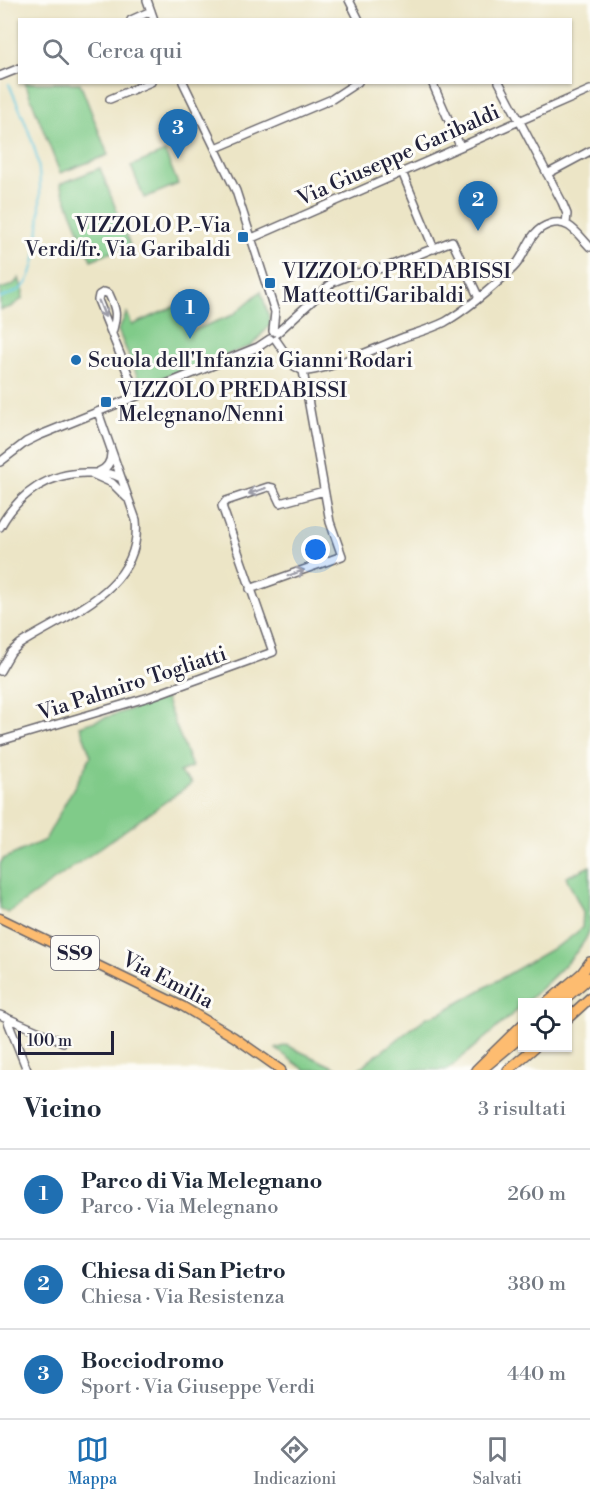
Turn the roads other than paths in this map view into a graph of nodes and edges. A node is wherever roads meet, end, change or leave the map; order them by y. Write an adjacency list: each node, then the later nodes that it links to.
1 (147, 0): 3 (street)
2 (350, 0): 6 (street)
3 (151, 11): 4 (street); 5 (street)
4 (135, 18)
5 (153, 18)
6 (358, 18)
7 (18, 69): 8 (street)
8 (0, 76)
9 (146, 84): 15 (street)
10 (184, 84): 18 (street)
11 (355, 84): 18 (street)
12 (433, 84): 17 (street)
13 (500, 84): 16 (street)
14 (590, 90): 16 (street, Via Giuseppe Garibaldi)
15 (110, 99)
16 (519, 120): 17 (street, Via Giuseppe Garibaldi); 21 (street)
17 (459, 146): 20 (street, Via Giuseppe Garibaldi)
18 (216, 148): 23 (street)
19 (590, 151): 21 (street)
20 (402, 172): 23 (street, Via Giuseppe Garibaldi); 25 (street)
21 (548, 174): 22 (street)
22 (566, 224): 24 (street); 26 (street)
23 (252, 238): 28 (street)
24 (590, 247)
25 (434, 249): 26 (street); 28 (street)
26 (478, 297): 29 (street)
27 (112, 333): 27 (street, one-way to 27); 30 (street)
28 (274, 336): 29 (street); 30 (street)
29 (303, 371): 38 (street)
30 (137, 396): 31 (street)
31 (98, 412): 32 (street); 33 (street)
32 (111, 451): 34 (street); 36 (street)
33 (0, 462)
34 (97, 472): 35 (street); 36 (street)
35 (87, 473): 37 (street); 40 (street)
36 (121, 478): 37 (street); 39 (street)
37 (106, 480): 39 (street)
38 (324, 491): 41 (street, one-way to 38); 41 (street, one-way to 41)
39 (129, 501): 42 (street)
40 (0, 527)
41 (250, 589): 43 (street, Via Palmiro Togliatti)
42 (0, 671)
43 (0, 741)
44 (0, 918): 57 (main road, Via Emilia / SS9)
45 (590, 962): 47 (highway)
46 (590, 977): 48 (highway)
47 (553, 998)
48 (566, 998)
49 (590, 999): 50 (highway)
50 (572, 1015)
51 (3, 1016): 54 (street); 56 (street)
52 (518, 1029): 58 (highway)
53 (518, 1039): 58 (highway)
54 (63, 1042)
55 (528, 1052): 59 (highway)
56 (27, 1070)
57 (281, 1070)
58 (478, 1070)
59 (508, 1070)

